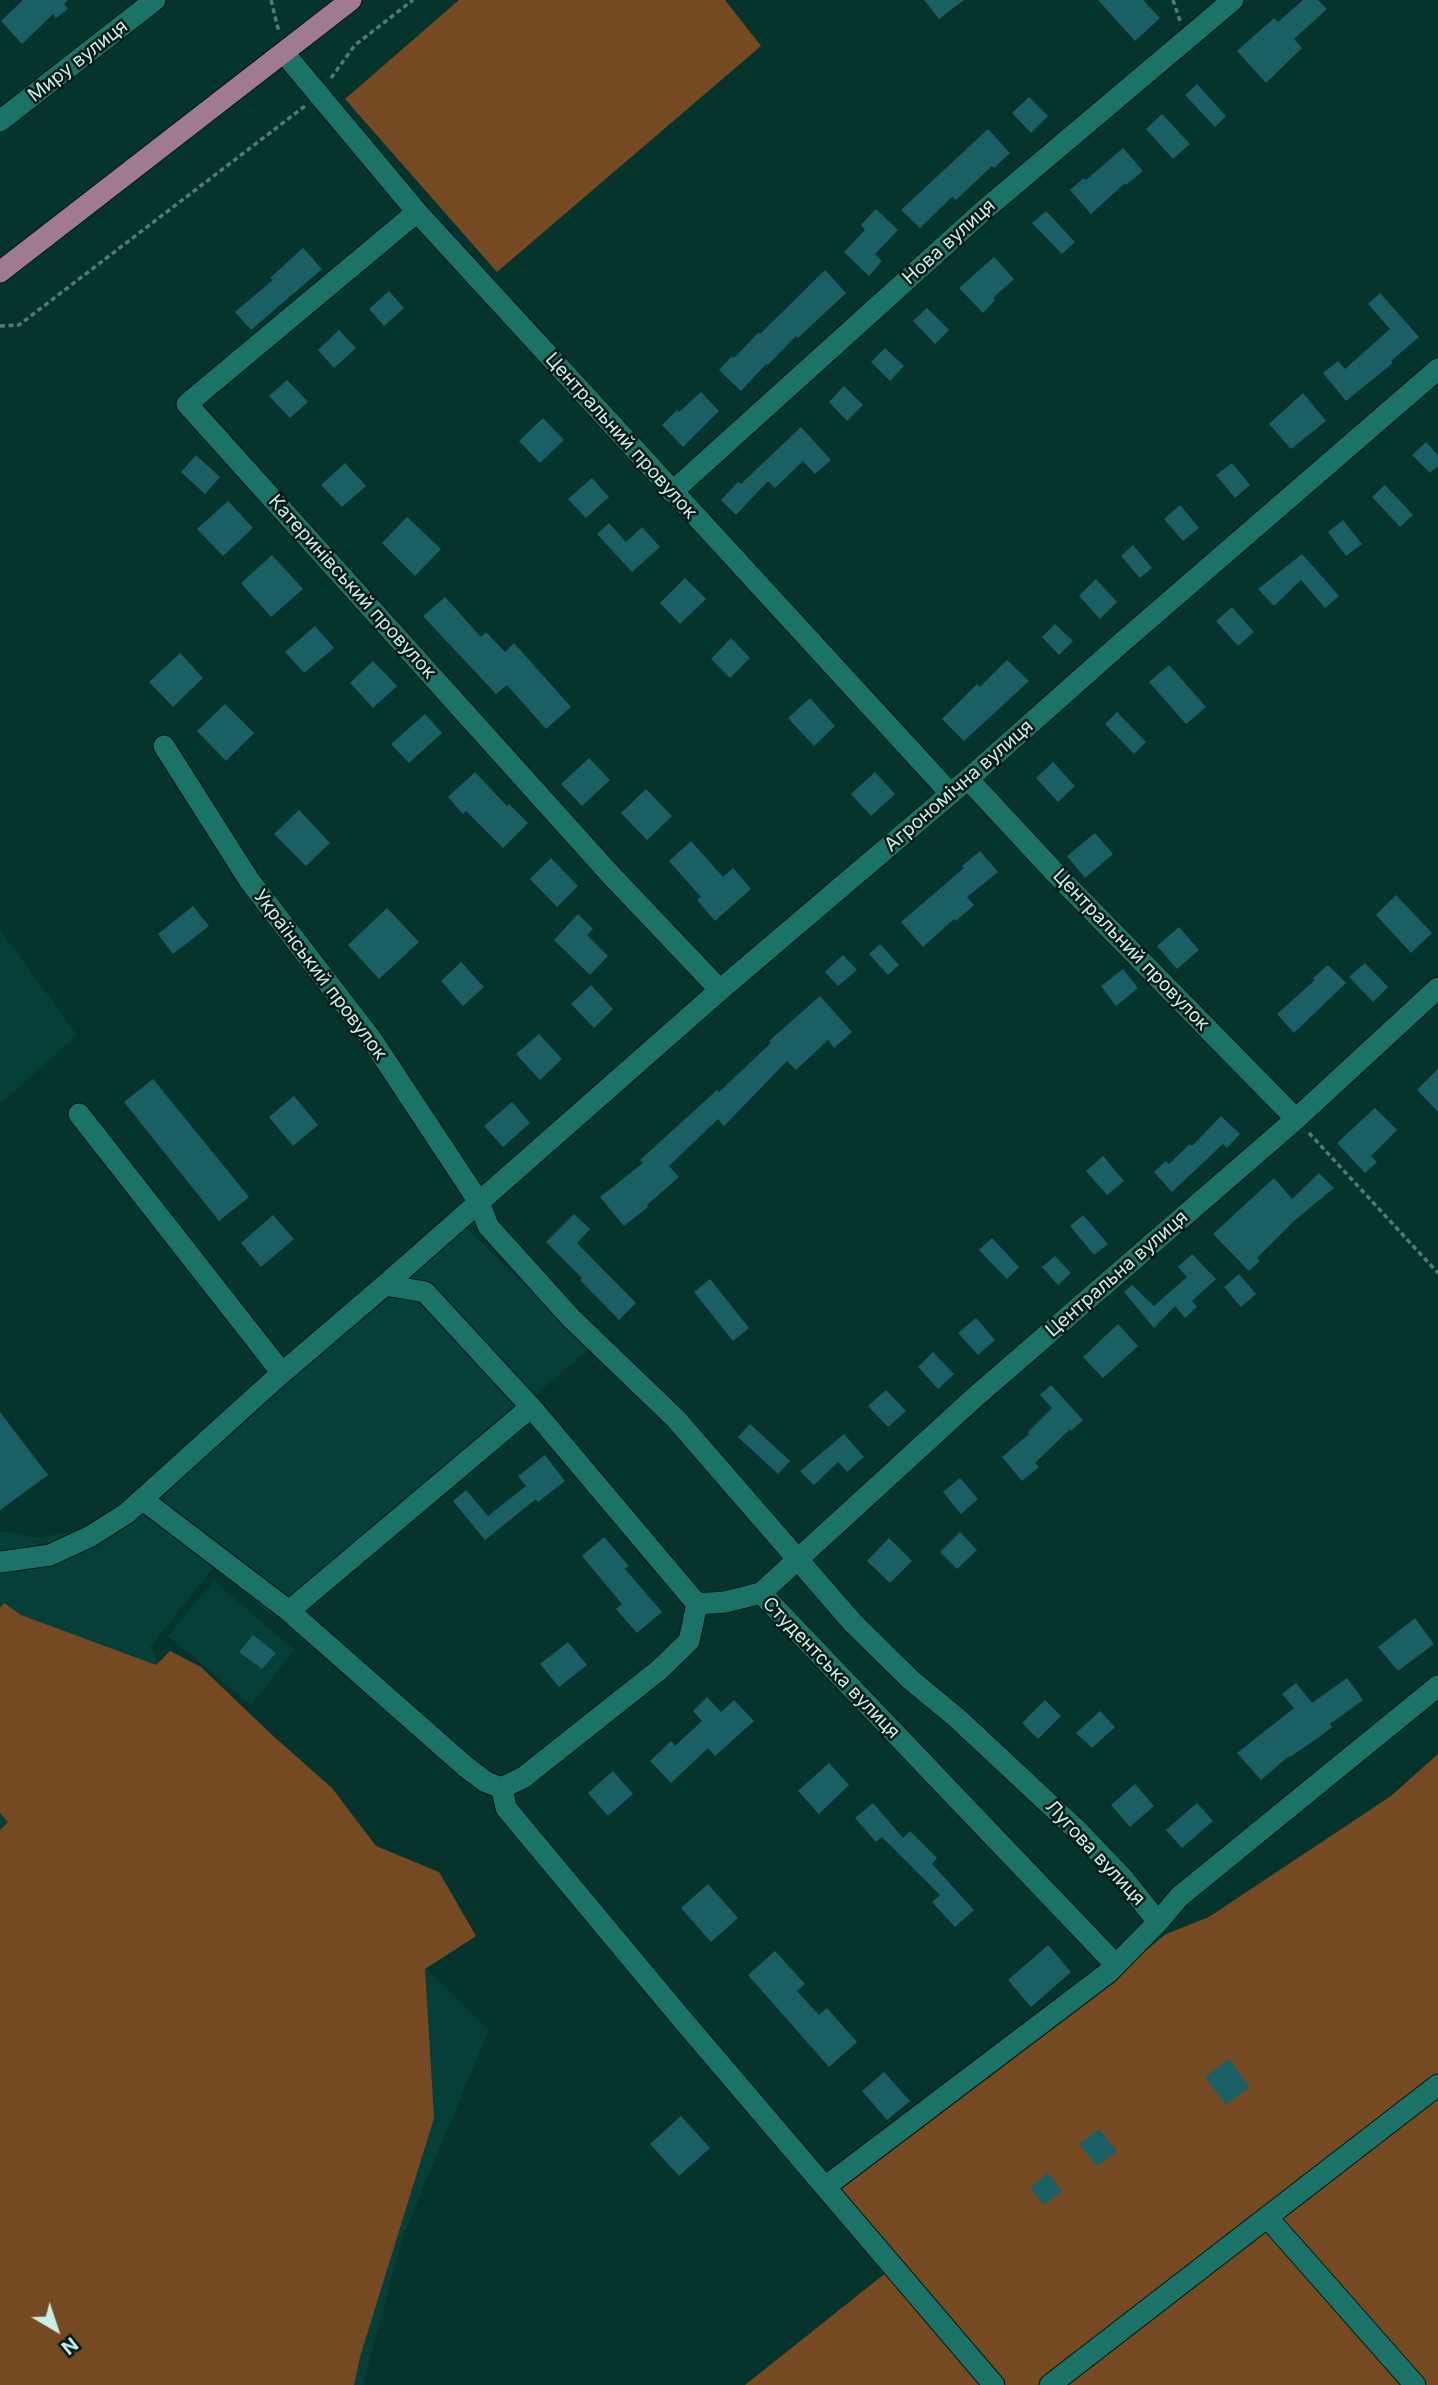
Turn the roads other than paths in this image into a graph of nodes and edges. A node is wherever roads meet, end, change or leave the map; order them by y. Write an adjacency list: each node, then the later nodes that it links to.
1 (155, 0): 5 (street, Миру вулиця)
2 (351, 0): 4 (main road)
3 (1233, 0): 9 (street, Нова вулиця)
4 (284, 53): 6 (street, Центральний провулок); 7 (main road)
5 (0, 121)
6 (417, 212): 9 (street, Центральний провулок); 14 (street, Катеринівський провулок)
7 (0, 272)
8 (1438, 369): 11 (street, Агрономічна вулиця)
9 (672, 492): 12 (street, Центральний провулок)
10 (164, 746): 17 (street, Український провулок)
11 (968, 779): 12 (street, Агрономічна вулиця); 16 (street, Центральний провулок)
12 (951, 794): 14 (street, Агрономічна вулиця)
13 (1438, 988): 16 (street, Центральна вулиця)
14 (720, 990): 17 (street, Агрономічна вулиця)
15 (79, 1114): 19 (street)
16 (1296, 1119): 22 (street, Центральна вулиця)
17 (479, 1202): 18 (street, Агрономічна вулиця); 22 (street, Український провулок)
18 (385, 1285): 19 (street, Агрономічна вулиця); 20 (street)
19 (282, 1373): 21 (street, Агрономічна вулиця)
20 (530, 1407): 25 (street); 26 (street)
21 (142, 1499): 23 (street, Агрономічна вулиця); 26 (street)
22 (797, 1560): 24 (street, Центральна вулиця); 29 (street, Лугова вулиця)
23 (0, 1562)
24 (761, 1594): 25 (street, Студентська вулиця); 30 (street, Студентська вулиця)
25 (697, 1604): 28 (street)
26 (289, 1611): 28 (street)
27 (1438, 1686): 29 (street, Лугова вулиця)
28 (502, 1788): 32 (street)
29 (1158, 1922): 30 (street)
30 (1116, 1965): 32 (street)
31 (1438, 2085): 33 (street)
32 (825, 2187): 34 (street)
33 (1267, 2217): 35 (street); 36 (street)
34 (994, 2385)
35 (1051, 2385)
36 (1415, 2385)

